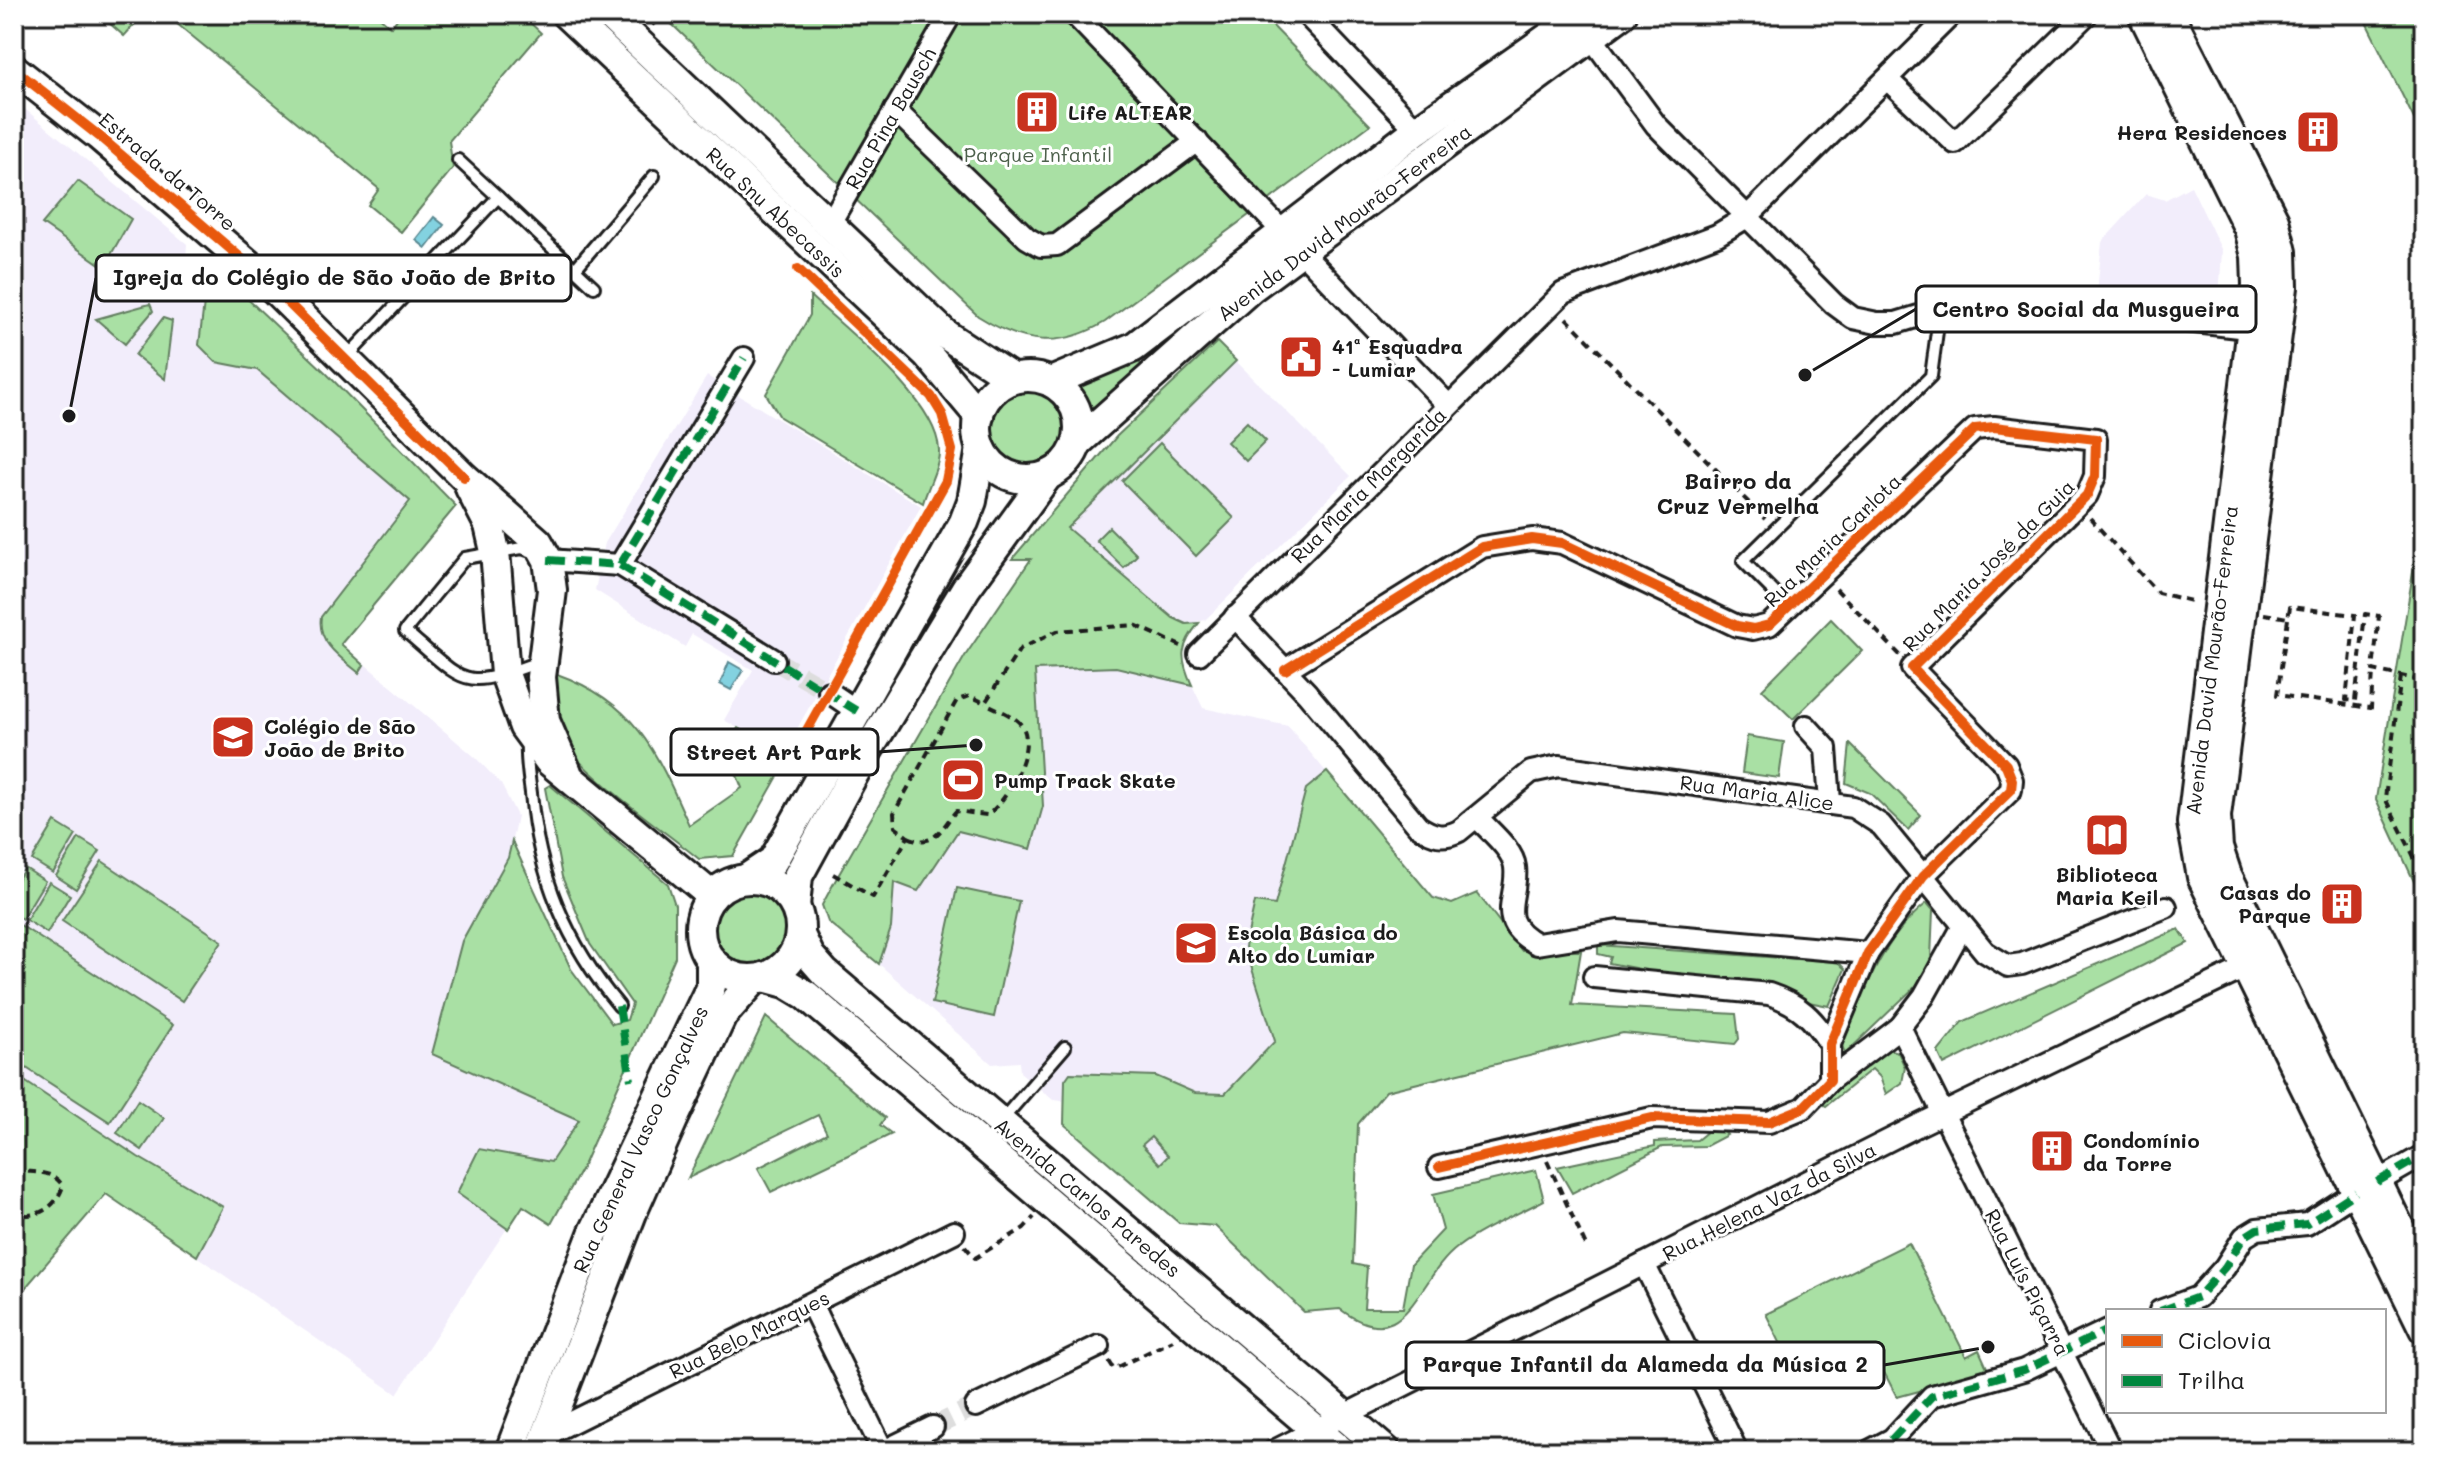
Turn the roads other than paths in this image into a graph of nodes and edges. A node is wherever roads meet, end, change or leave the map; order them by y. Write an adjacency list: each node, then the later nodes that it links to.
1 (566, 14): 32 (street, Rua Snu Abecassis)
2 (608, 14): 21 (street, Rua Snu Abecassis)
3 (951, 14): 14 (street, Rua Pina Bausch)
4 (1074, 14): 16 (street)
5 (1306, 14): 15 (street)
6 (1622, 14): 11 (street, Avenida David Mourão-Ferreira)
7 (1952, 14): 13 (street, Rua Maria Margarida)
8 (2087, 14): 13 (street)
9 (2143, 14): 26 (street, Avenida David Mourão-Ferreira)
10 (2169, 14): 26 (street, Avenida David Mourão-Ferreira)
11 (1583, 23): 15 (street, Avenida David Mourão-Ferreira); 20 (street); 22 (street, Avenida David Mourão-Ferreira)
12 (14, 69): 27 (street, Estrada da Torre)
13 (1887, 79): 20 (street, Rua Maria Margarida)
14 (895, 110): 16 (street); 21 (street, Rua Pina Bausch)
15 (1417, 130): 22 (street, Avenida David Mourão-Ferreira)
16 (1197, 141): 22 (street)
17 (458, 160): 19 (lane)
18 (654, 176): 23 (lane)
19 (498, 197): 23 (lane); 27 (lane)
20 (1747, 217): 25 (street); 31 (street, Rua Maria Margarida)
21 (830, 223): 29 (street, Rua Snu Abecassis)
22 (1292, 242): 30 (street, Avenida David Mourão-Ferreira); 31 (street); 34 (street, Avenida David Mourão-Ferreira)
23 (575, 269): 24 (lane)
24 (594, 287)
25 (1940, 309): 26 (street); 41 (lane)
26 (2264, 329): 64 (street, Avenida David Mourão-Ferreira)
27 (346, 358): 37 (street, Estrada da Torre)
28 (744, 358): 40 (street)
29 (1013, 379): 30 (street); 32 (street)
30 (1051, 382): 34 (street)
31 (1448, 405): 42 (street, Rua Maria Margarida)
32 (979, 416): 35 (street)
33 (1961, 439): 41 (street, Rua Maria Carlota); 55 (street, Rua Maria José da Guia)
34 (1077, 443): 36 (street)
35 (981, 448): 36 (street); 49 (street)
36 (1048, 475): 58 (street)
37 (464, 477): 38 (street, Estrada da Torre); 39 (street, Estrada da Torre)
38 (495, 551): 39 (lane); 47 (street, Estrada da Torre); 47 (lane)
39 (548, 560): 40 (street); 44 (street, Estrada da Torre)
40 (620, 565): 45 (street)
41 (1790, 608): 46 (street, Rua Maria Carlota)
42 (1235, 617): 43 (street, Rua Maria Margarida); 46 (street)
43 (1199, 654)
44 (542, 660): 47 (lane); 52 (street, Estrada da Torre)
45 (774, 660)
46 (1285, 670): 54 (street, Rua Maria Alice)
47 (505, 674): 51 (street, Estrada da Torre)
48 (829, 692): 49 (street)
49 (857, 711): 56 (street)
50 (1806, 726): 53 (street)
51 (528, 734): 52 (street, Estrada da Torre); 67 (lane)
52 (567, 772): 57 (street, Estrada da Torre)
53 (1830, 802): 54 (street, Rua Maria Alice); 55 (street, Rua Maria Alice)
54 (1477, 817): 62 (street)
55 (1923, 876): 60 (street, Rua Maria Alice); 62 (street, Rua Maria José da Guia)
56 (746, 879): 57 (street); 58 (street)
57 (712, 896): 63 (street)
58 (795, 906): 61 (street)
59 (2166, 907): 60 (street, Rua Maria Alice)
60 (1963, 926): 68 (street)
61 (800, 935): 66 (street); 73 (street, Avenida Carlos Paredes)
62 (1868, 953): 69 (street, Rua Maria José da Guia)
63 (711, 960): 66 (street); 91 (street, Rua General Vasco Gonçalves)
64 (2257, 962): 72 (street, Rua Helena Vaz da Silva); 76 (street, Avenida David Mourão-Ferreira)
65 (1594, 977): 69 (street)
66 (759, 978): 89 (street, Avenida Carlos Paredes); 90 (street, Rua General Vasco Gonçalves)
67 (619, 1006)
68 (1900, 1027): 71 (street); 72 (street, Rua Luís Piçarra)
69 (1830, 1044): 71 (street)
70 (1065, 1047): 73 (lane)
71 (1830, 1080): 75 (street)
72 (1943, 1114): 78 (street, Rua Helena Vaz da Silva); 85 (street, Rua Luís Piçarra)
73 (1000, 1122): 87 (street, Avenida Carlos Paredes)
74 (2424, 1155): 76 (street)
75 (1439, 1167)
76 (2367, 1187): 79 (street, Avenida David Mourão-Ferreira); 81 (street); 82 (street, Avenida David Mourão-Ferreira)
77 (954, 1232): 80 (street, Rua Belo Marques)
78 (1644, 1264): 87 (street, Rua Helena Vaz da Silva); 96 (street)
79 (2424, 1278)
80 (811, 1304): 90 (street, Rua Belo Marques); 92 (street)
81 (2165, 1309)
82 (2424, 1329)
83 (2106, 1331): 85 (street)
84 (1099, 1346): 86 (street)
85 (2063, 1352): 97 (street); 98 (street, Rua Luís Piçarra)
86 (976, 1406)
87 (1344, 1415): 89 (street, Rua Helena Vaz da Silva); 95 (street, Avenida Carlos Paredes)
88 (933, 1427): 92 (street)
89 (1316, 1430): 93 (street, Rua Helena Vaz da Silva); 94 (street, Avenida Carlos Paredes)
90 (542, 1443)
91 (510, 1451)
92 (883, 1451)
93 (1274, 1451)
94 (1341, 1451)
95 (1386, 1451)
96 (1737, 1451)
97 (1869, 1451)
98 (2111, 1451)

